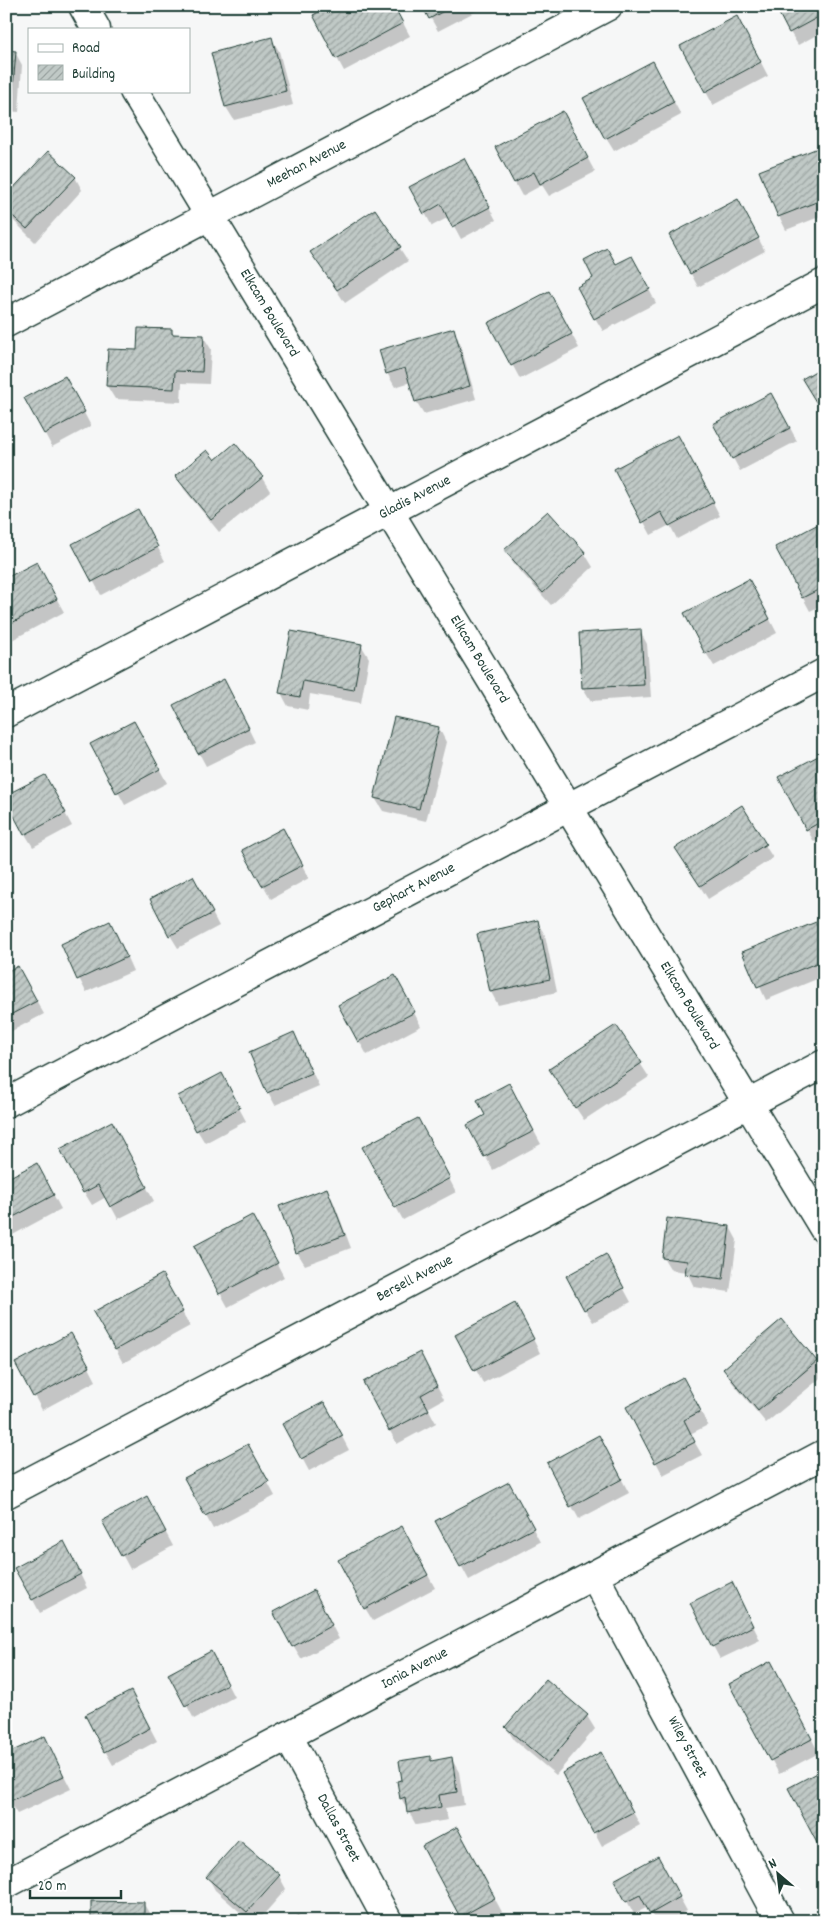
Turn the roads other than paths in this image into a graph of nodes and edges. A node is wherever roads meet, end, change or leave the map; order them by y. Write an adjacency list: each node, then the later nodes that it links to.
1 (83, 6): 3 (street)
2 (608, 6): 5 (street, Meehan Avenue)
3 (95, 28)
4 (135, 92): 5 (street, Elkcam Boulevard)
5 (210, 216): 7 (street, Meehan Avenue); 8 (street, Elkcam Boulevard)
6 (824, 283): 8 (street, Gladis Avenue)
7 (6, 323)
8 (389, 512): 10 (street, Gladis Avenue); 11 (street, Elkcam Boulevard)
9 (824, 674): 11 (street, Gephart Avenue)
10 (6, 713)
11 (568, 808): 13 (street, Gephart Avenue); 14 (street, Elkcam Boulevard)
12 (824, 1064): 14 (street, Bersell Avenue)
13 (6, 1104)
14 (748, 1104): 15 (street, Elkcam Boulevard); 17 (street, Bersell Avenue)
15 (824, 1229)
16 (824, 1454): 18 (street, Ionia Avenue)
17 (6, 1494)
18 (594, 1575): 19 (street, Ionia Avenue); 22 (street, Wiley Street)
19 (288, 1736): 20 (street, Ionia Avenue); 21 (street, Dallas Street)
20 (6, 1884)
21 (388, 1921)
22 (780, 1921)

